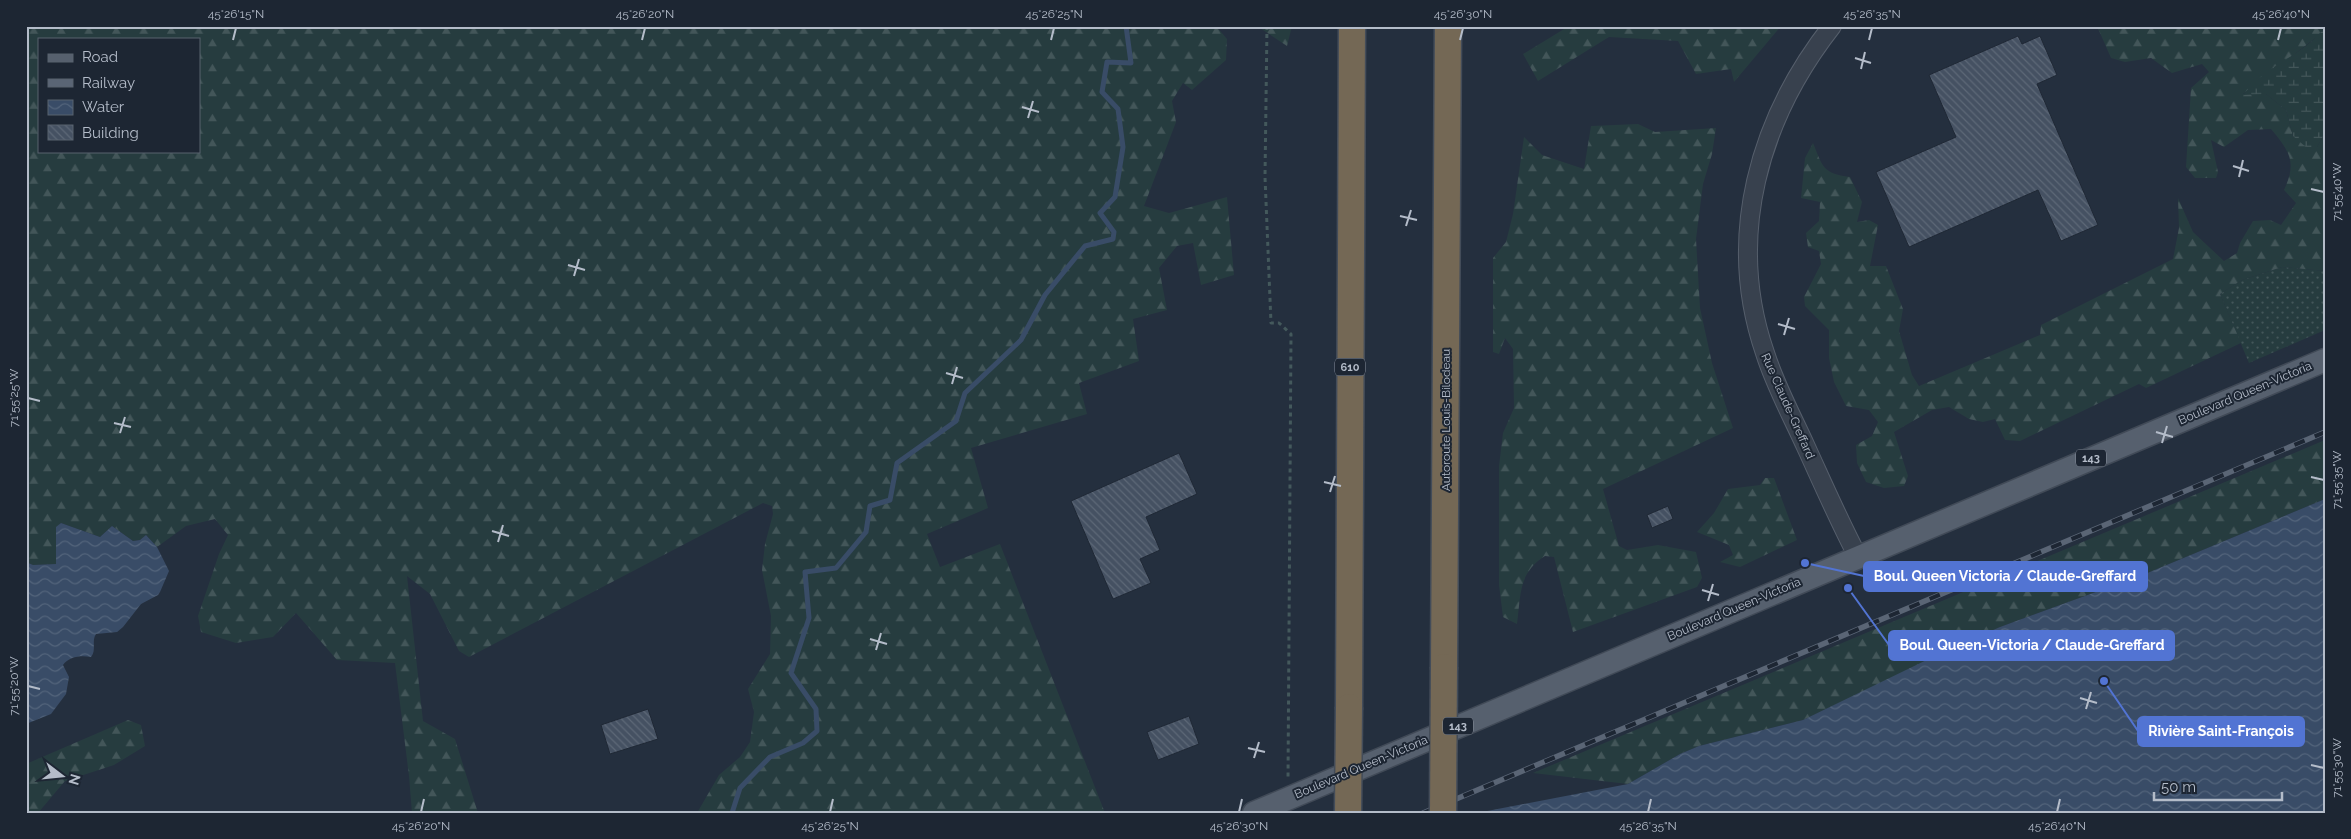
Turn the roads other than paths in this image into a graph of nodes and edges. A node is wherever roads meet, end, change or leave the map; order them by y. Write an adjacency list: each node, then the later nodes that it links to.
1 (1352, 26): 7 (highway, 610, bridge)
2 (1448, 26): 8 (highway, Autoroute Louis-Bilodeau, bridge)
3 (1832, 26): 5 (street, Rue Claude-Greffard)
4 (2325, 360): 5 (main road, Boulevard Queen-Victoria / 143)
5 (1858, 556): 6 (main road, Boulevard Queen-Victoria / 143)
6 (1254, 813)
7 (1348, 813)
8 (1443, 813)

